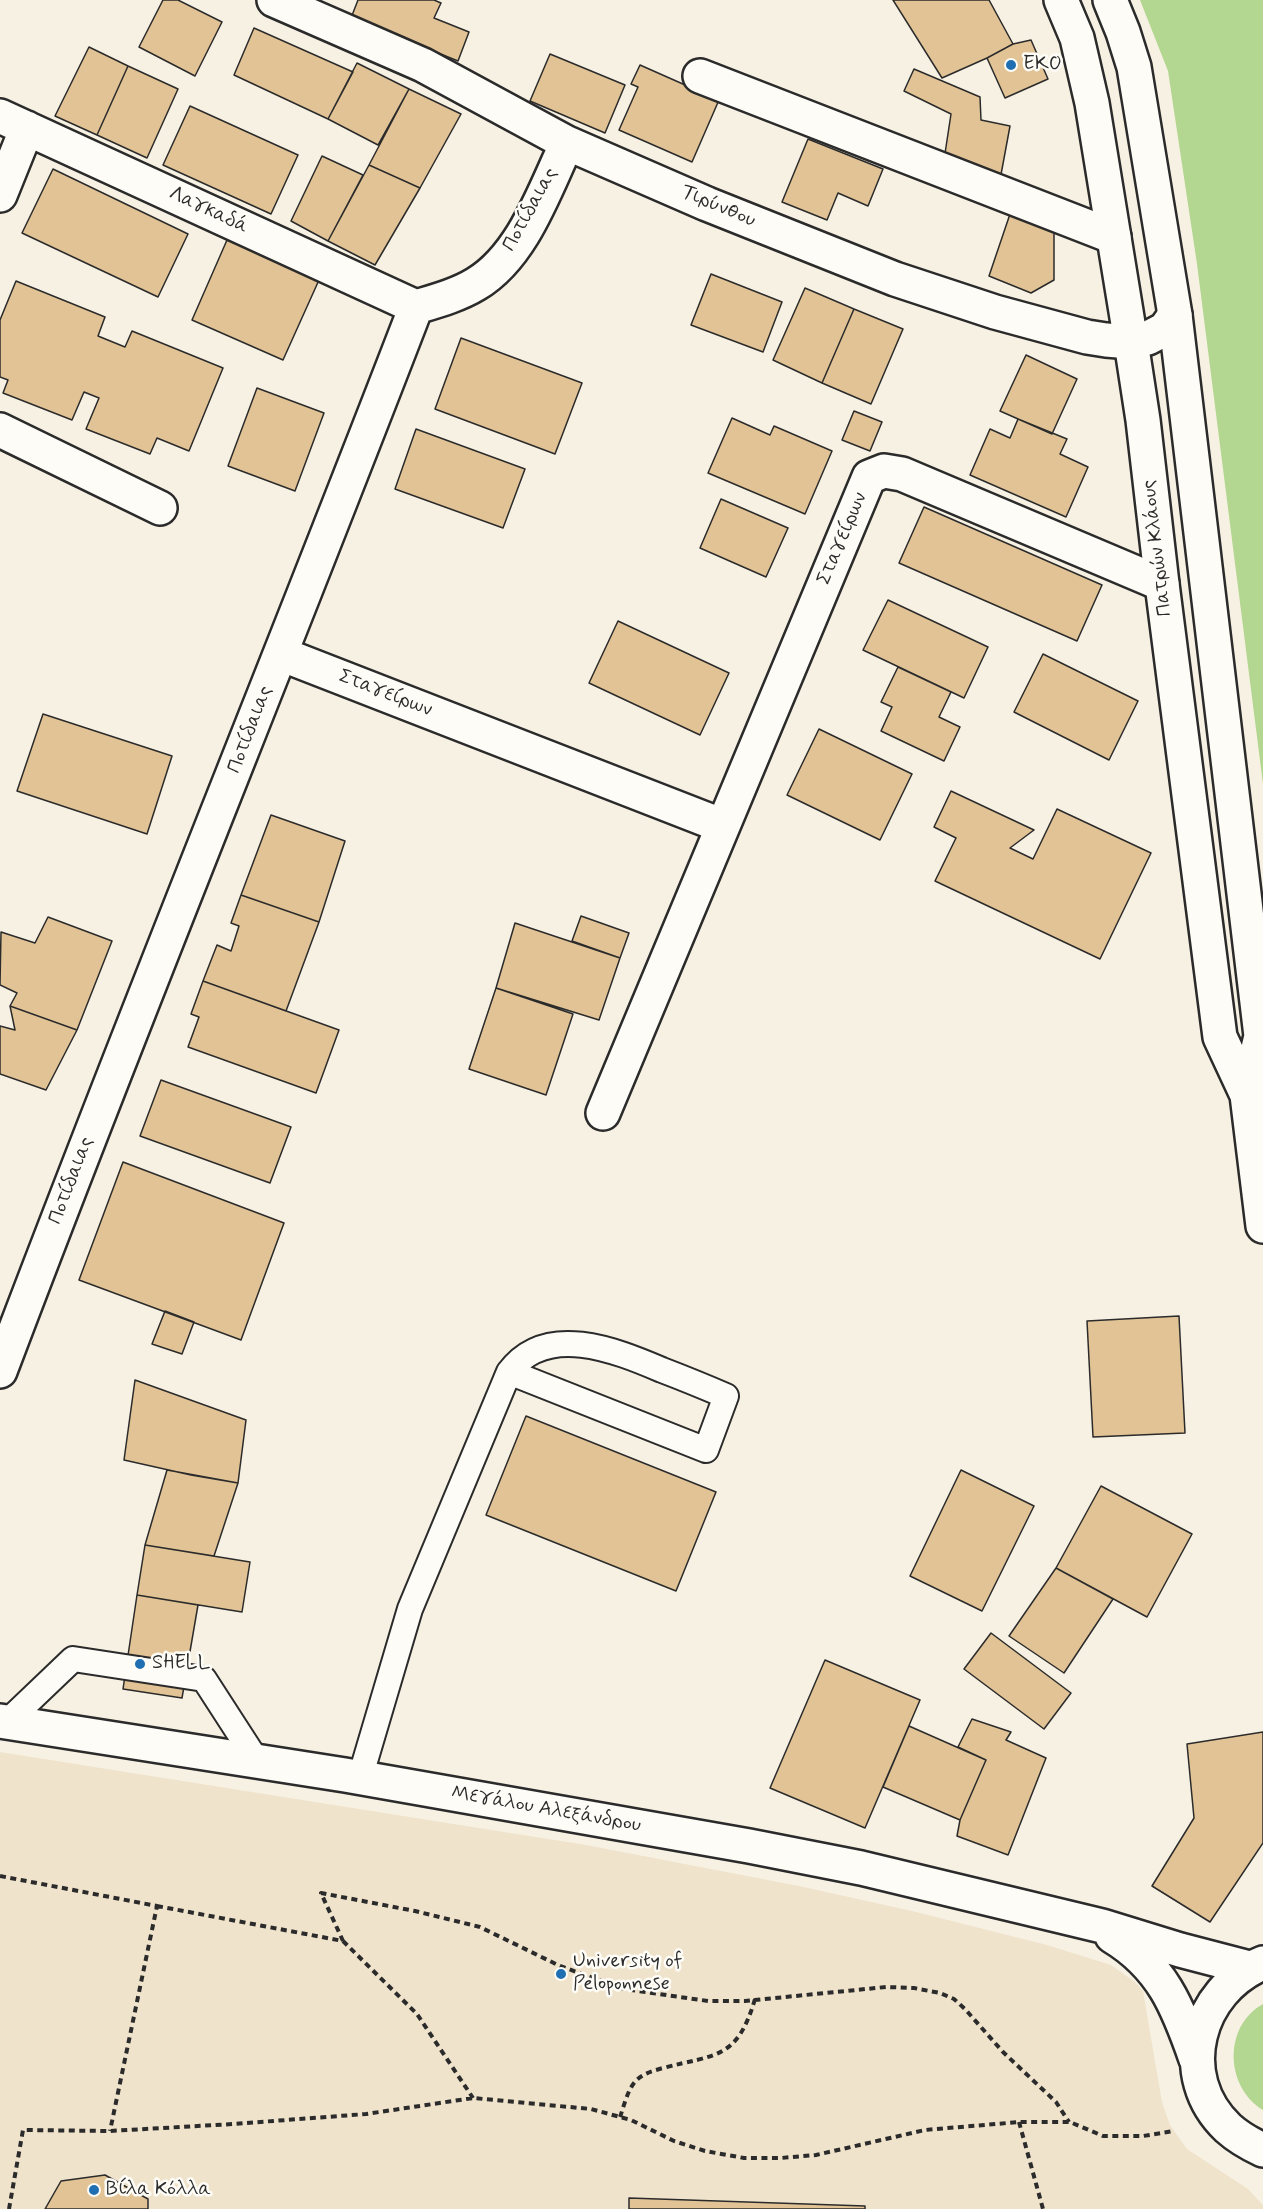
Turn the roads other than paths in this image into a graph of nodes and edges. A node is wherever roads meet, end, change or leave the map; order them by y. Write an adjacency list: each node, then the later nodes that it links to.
1 (274, 0): 4 (street, Τιρύνθου)
2 (1061, 0): 9 (street, Πατρών Κλάους)
3 (1110, 0): 11 (street, Πατρών Κλάους)
4 (333, 13): 7 (street, Τιρύνθου)
5 (700, 76): 9 (street)
6 (14, 122): 8 (street); 10 (street, Λαγκαδά)
7 (567, 143): 10 (street, Ποτίδαιας); 12 (street, Τιρύνθου)
8 (0, 195)
9 (1114, 237): 12 (street, Πατρών Κλάους)
10 (416, 307): 16 (street, Ποτίδαιας)
11 (1175, 315): 12 (street, Τιρύνθου); 18 (street, Πατρών Κλάους)
12 (1131, 342): 15 (street, Πατρών Κλάους)
13 (0, 430): 14 (street)
14 (160, 508)
15 (1162, 584): 17 (street, Σταγείρων); 18 (street, Πατρών Κλάους)
16 (281, 654): 17 (street, Σταγείρων); 22 (street, Ποτίδαιας)
17 (723, 826): 19 (street, Σταγείρων)
18 (1247, 1095): 20 (street, Πατρών Κλάους)
19 (603, 1113)
20 (1259, 1154): 21 (street, Πατρών Κλάους)
21 (1263, 1226)
22 (0, 1371)
23 (509, 1372): 23 (lane); 26 (lane)
24 (3, 1721): 25 (street, Μεγάλου Αλεξάνδρου); 25 (lane)
25 (257, 1761): 26 (street, Μεγάλου Αλεξάνδρου)
26 (360, 1778): 27 (street, Μεγάλου Αλεξάνδρου)
27 (1087, 1923): 28 (street); 29 (street)
28 (1256, 1966): 29 (street)
29 (1198, 2066): 30 (street)
30 (1263, 2150)

